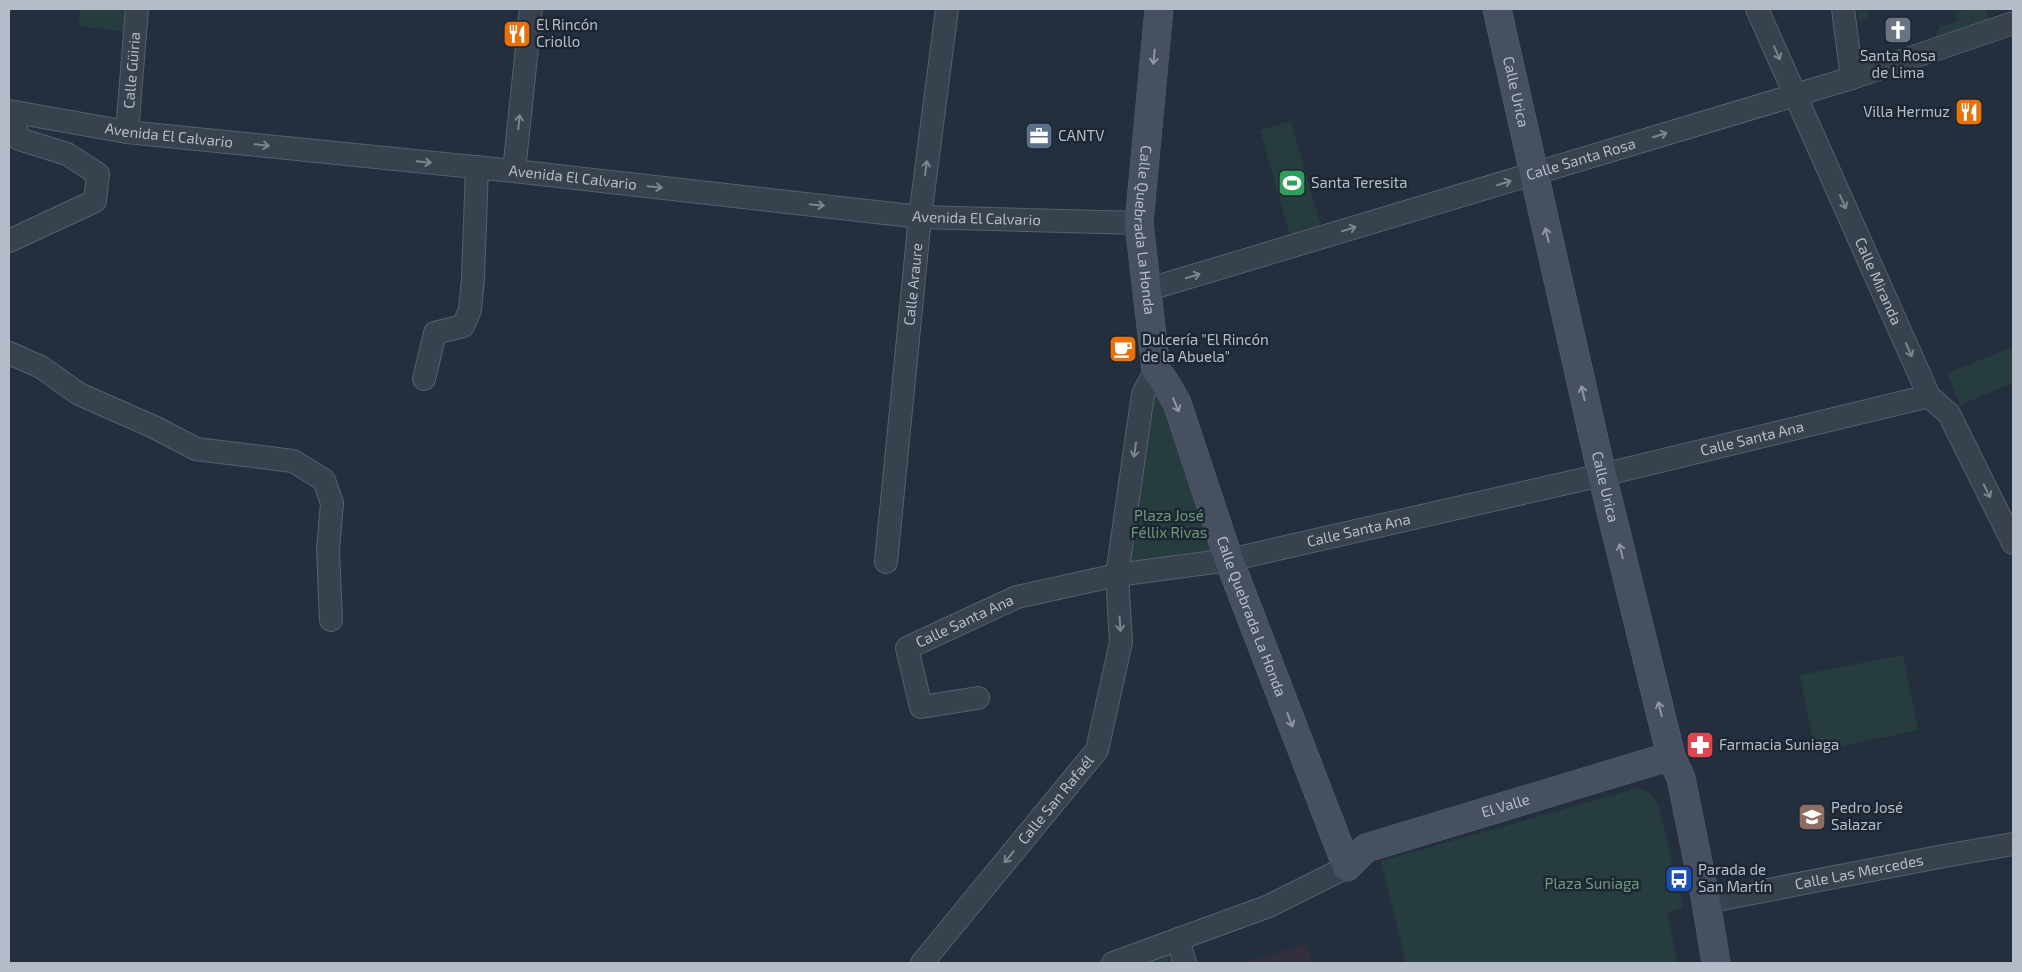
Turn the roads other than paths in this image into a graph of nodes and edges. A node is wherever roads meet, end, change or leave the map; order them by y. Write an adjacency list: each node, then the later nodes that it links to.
1 (138, 9): 12 (street, Calle Güiria)
2 (531, 9): 14 (street, one-way to 2)
3 (947, 9): 16 (street, Calle Araure, one-way to 3)
4 (1159, 9): 17 (main road, Calle Quebrada La Honda, one-way to 17)
5 (1496, 9): 15 (main road, Calle Urica)
6 (1757, 9): 10 (street, Calle Miranda, one-way to 10)
7 (1844, 9): 9 (street)
8 (2006, 19): 9 (street, Calle Santa Rosa)
9 (1852, 78): 10 (street, Calle Santa Rosa)
10 (1795, 94): 15 (street, Calle Santa Rosa, one-way to 10); 23 (street, Calle Miranda, one-way to 23)
11 (9, 112): 12 (street, Avenida El Calvario); 18 (street)
12 (127, 132): 13 (street, Avenida El Calvario, one-way to 13)
13 (477, 167): 14 (street, Avenida El Calvario); 22 (street)
14 (514, 171): 16 (street, Avenida El Calvario, one-way to 16)
15 (1534, 174): 19 (street, Calle Santa Rosa, one-way to 15); 24 (main road, Calle Urica, one-way to 15)
16 (920, 217): 17 (street, Avenida El Calvario); 27 (street, Calle Araure)
17 (1139, 223): 19 (main road, Calle Quebrada La Honda)
18 (9, 241)
19 (1146, 290): 21 (main road, Calle Quebrada La Honda)
20 (9, 353): 29 (street)
21 (1156, 370): 26 (main road, Calle Quebrada La Honda, one-way to 26); 28 (street, Calle San Rafaél, one-way to 28)
22 (424, 379)
23 (1929, 396): 24 (street, Calle Santa Ana); 25 (street, Calle Miranda, one-way to 25)
24 (1602, 475): 26 (street, Calle Santa Ana); 31 (main road, Calle Urica, one-way to 24)
25 (2013, 543)
26 (1229, 560): 28 (street, Calle Santa Ana); 33 (main road, Calle Quebrada La Honda, one-way to 33)
27 (886, 562)
28 (1117, 575): 30 (street, Calle Santa Ana); 36 (street, Calle San Rafaél, one-way to 36)
29 (331, 620)
30 (978, 698)
31 (1671, 756): 33 (main road, El Valle); 34 (main road, Calle Urica)
32 (2013, 844): 34 (street, Calle Las Mercedes)
33 (1347, 867): 35 (street)
34 (1706, 902): 39 (main road, Calle Urica)
35 (1178, 939): 37 (street); 38 (street)
36 (922, 963)
37 (1113, 963)
38 (1185, 963)
39 (1716, 963)

